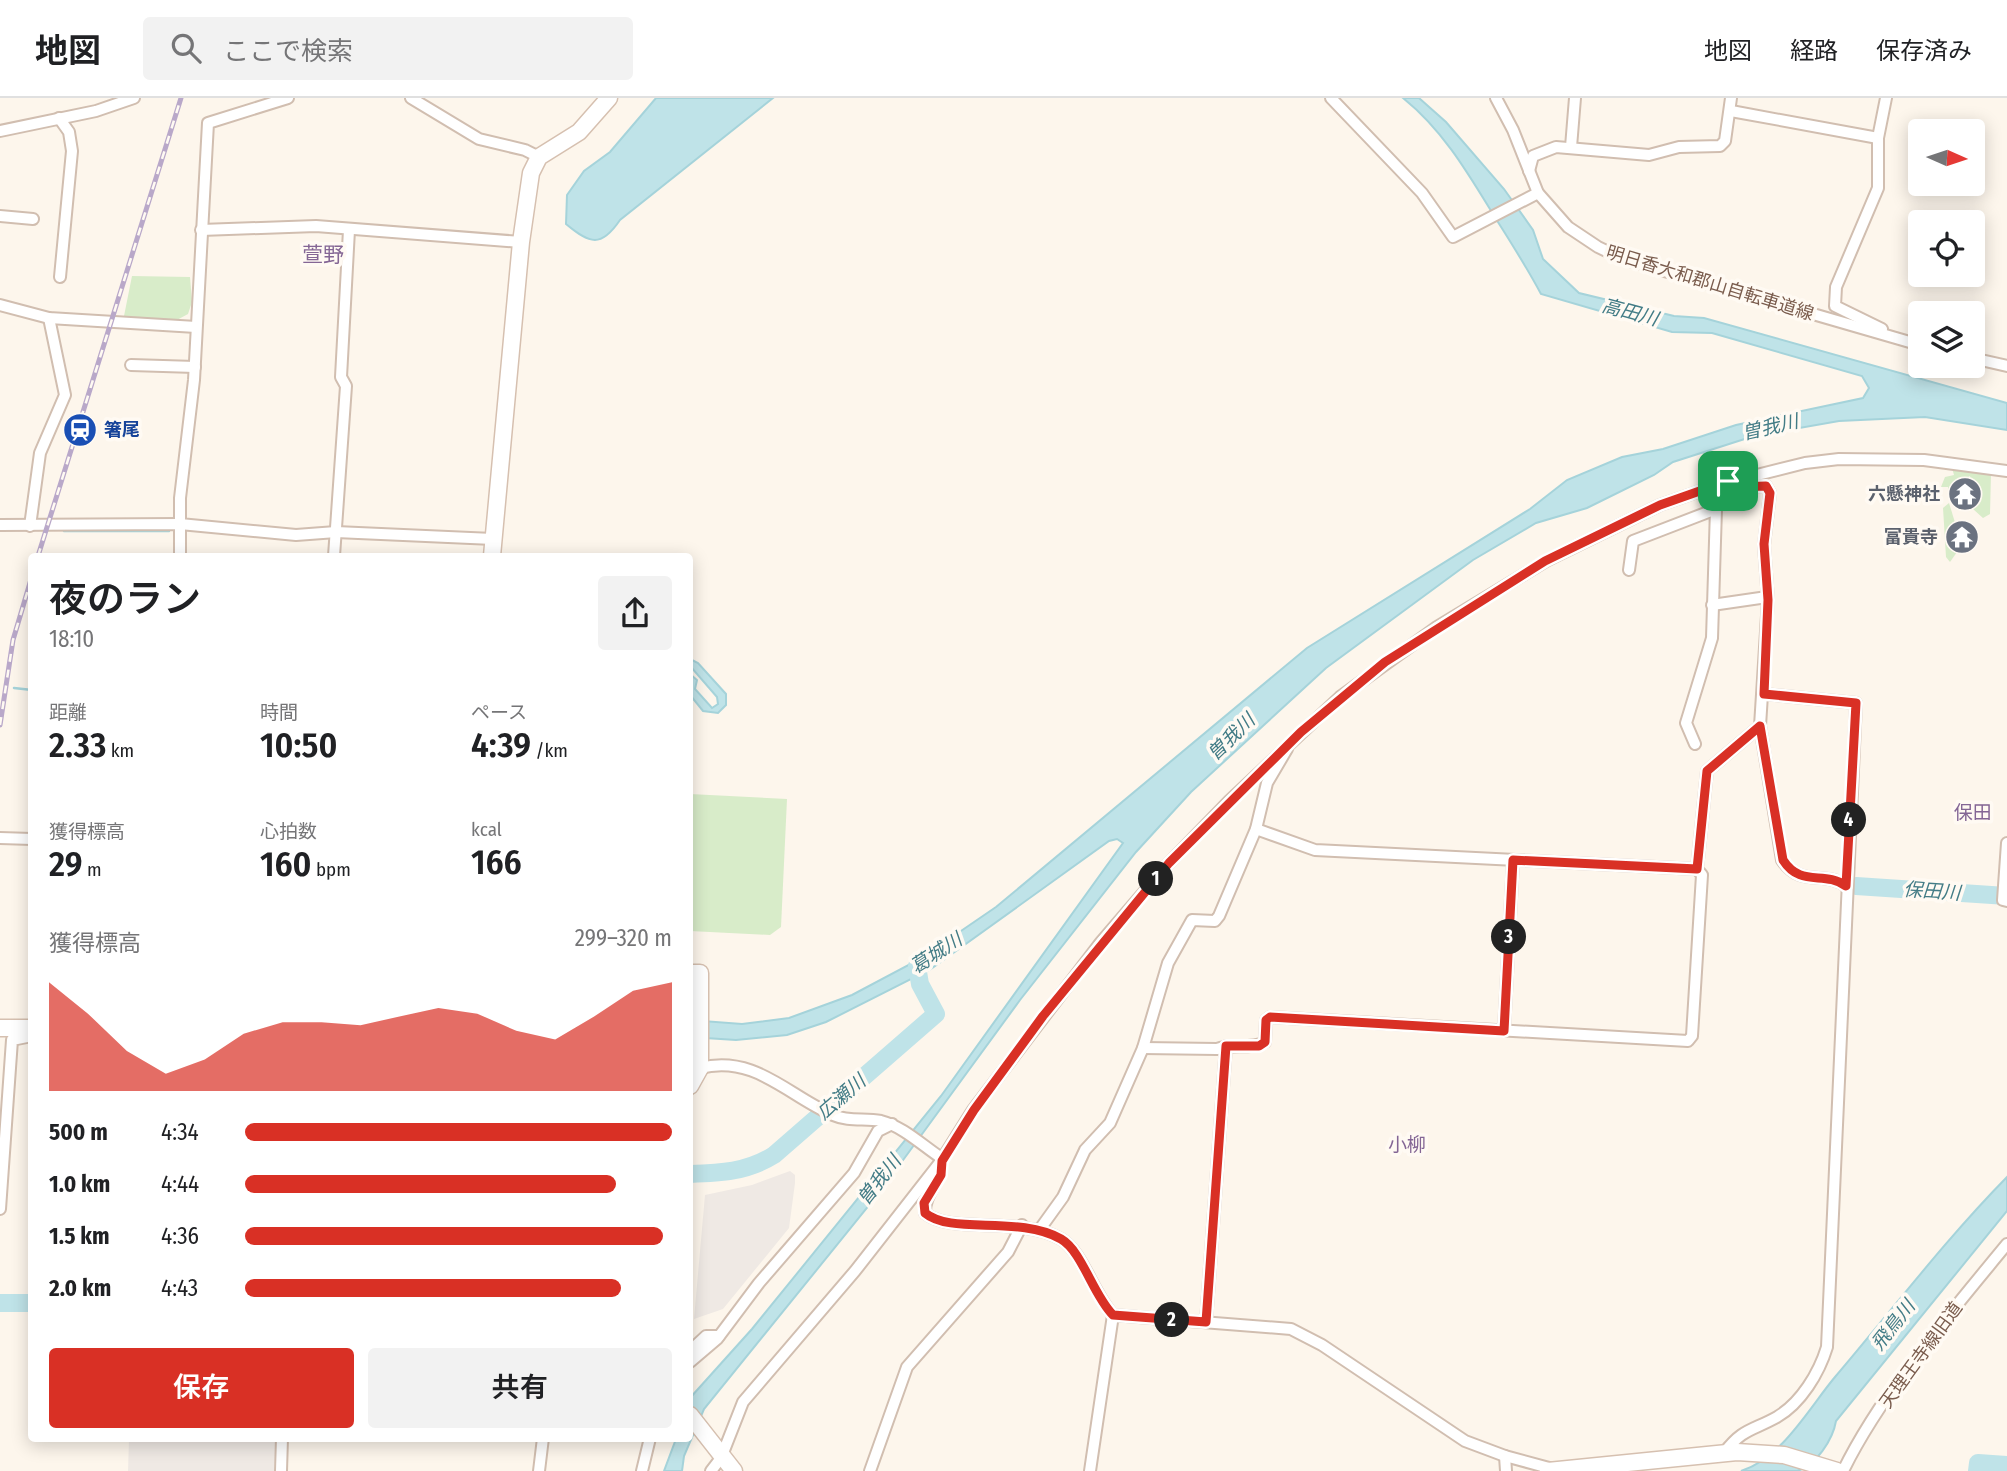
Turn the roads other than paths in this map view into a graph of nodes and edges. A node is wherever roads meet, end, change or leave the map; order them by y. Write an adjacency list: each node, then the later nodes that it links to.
1 (134, 98): 11 (street)
2 (288, 98): 20 (street)
3 (411, 98): 15 (street)
4 (609, 98): 15 (street)
5 (1331, 98): 17 (street)
6 (1496, 98): 16 (street, 明日香大和郡山自転車道線)
7 (1576, 98): 14 (street)
8 (1731, 98): 10 (street)
9 (1886, 98): 13 (street)
10 (1731, 111): 13 (street); 14 (street)
11 (59, 118): 12 (street); 23 (street)
12 (0, 131)
13 (1878, 138): 27 (street)
14 (1571, 147): 16 (street)
15 (539, 157): 22 (street)
16 (1529, 172): 17 (street, 明日香大和郡山自転車道線)
17 (1536, 194): 27 (street, 明日香大和郡山自転車道線)
18 (0, 216): 19 (street)
19 (33, 219)
20 (201, 230): 21 (street); 26 (street)
21 (349, 230): 22 (street); 38 (street)
22 (521, 242): 39 (street)
23 (60, 277)
24 (0, 305): 25 (street)
25 (49, 318): 26 (street); 37 (street)
26 (195, 327): 32 (street)
27 (1900, 339): 28 (street, 明日香大和郡山自転車道線)
28 (1908, 341)
29 (1985, 361): 31 (street)
30 (131, 365): 32 (street)
31 (2007, 366)
32 (195, 367): 35 (street)
33 (2007, 471): 34 (street)
34 (1728, 481): 44 (street); 49 (street)
35 (180, 524): 37 (street); 38 (street); 40 (street)
36 (0, 525): 37 (street)
37 (30, 526)
38 (336, 532): 39 (street); 41 (street)
39 (493, 539): 42 (street)
40 (180, 553)
41 (334, 553)
42 (492, 553)
43 (1629, 570): 45 (street)
44 (1767, 597): 45 (street); 46 (street)
45 (1712, 605): 48 (street)
46 (1764, 694): 47 (street); 56 (street)
47 (1760, 726): 55 (street); 56 (street)
48 (1695, 744)
49 (1288, 746): 50 (street); 67 (street)
50 (1256, 829): 54 (street); 64 (street)
51 (0, 838): 52 (street)
52 (28, 839)
53 (2007, 843): 57 (street)
54 (1513, 860): 55 (street); 61 (street)
55 (1697, 869): 61 (street)
56 (1846, 886): 81 (street)
57 (2007, 901)
58 (693, 973): 65 (street)
59 (0, 1027): 60 (street)
60 (28, 1028)
61 (1504, 1031): 63 (street)
62 (28, 1038): 68 (street)
63 (1226, 1046): 64 (street); 73 (street)
64 (1143, 1048): 70 (street)
65 (696, 1065): 66 (street)
66 (892, 1124): 67 (street); 74 (street)
67 (941, 1159): 69 (street); 82 (street)
68 (0, 1209)
69 (1022, 1225): 70 (street); 90 (street)
70 (1040, 1229): 72 (street)
71 (2007, 1244): 93 (street, 天理王寺線旧道)
72 (1113, 1315): 73 (street); 91 (street)
73 (1206, 1322): 83 (street)
74 (719, 1336): 75 (street); 76 (street)
75 (693, 1348)
76 (693, 1359)
77 (693, 1419): 82 (street)
78 (282, 1442): 85 (street)
79 (542, 1442): 86 (street)
80 (649, 1442): 87 (street)
81 (1730, 1452): 84 (street); 93 (street)
82 (718, 1453): 88 (street); 89 (street)
83 (1505, 1456): 84 (street); 92 (street)
84 (1554, 1470)
85 (281, 1471)
86 (538, 1471)
87 (642, 1471)
88 (711, 1471)
89 (734, 1471)
90 (870, 1471)
91 (1090, 1471)
92 (1506, 1471)
93 (1840, 1471)

